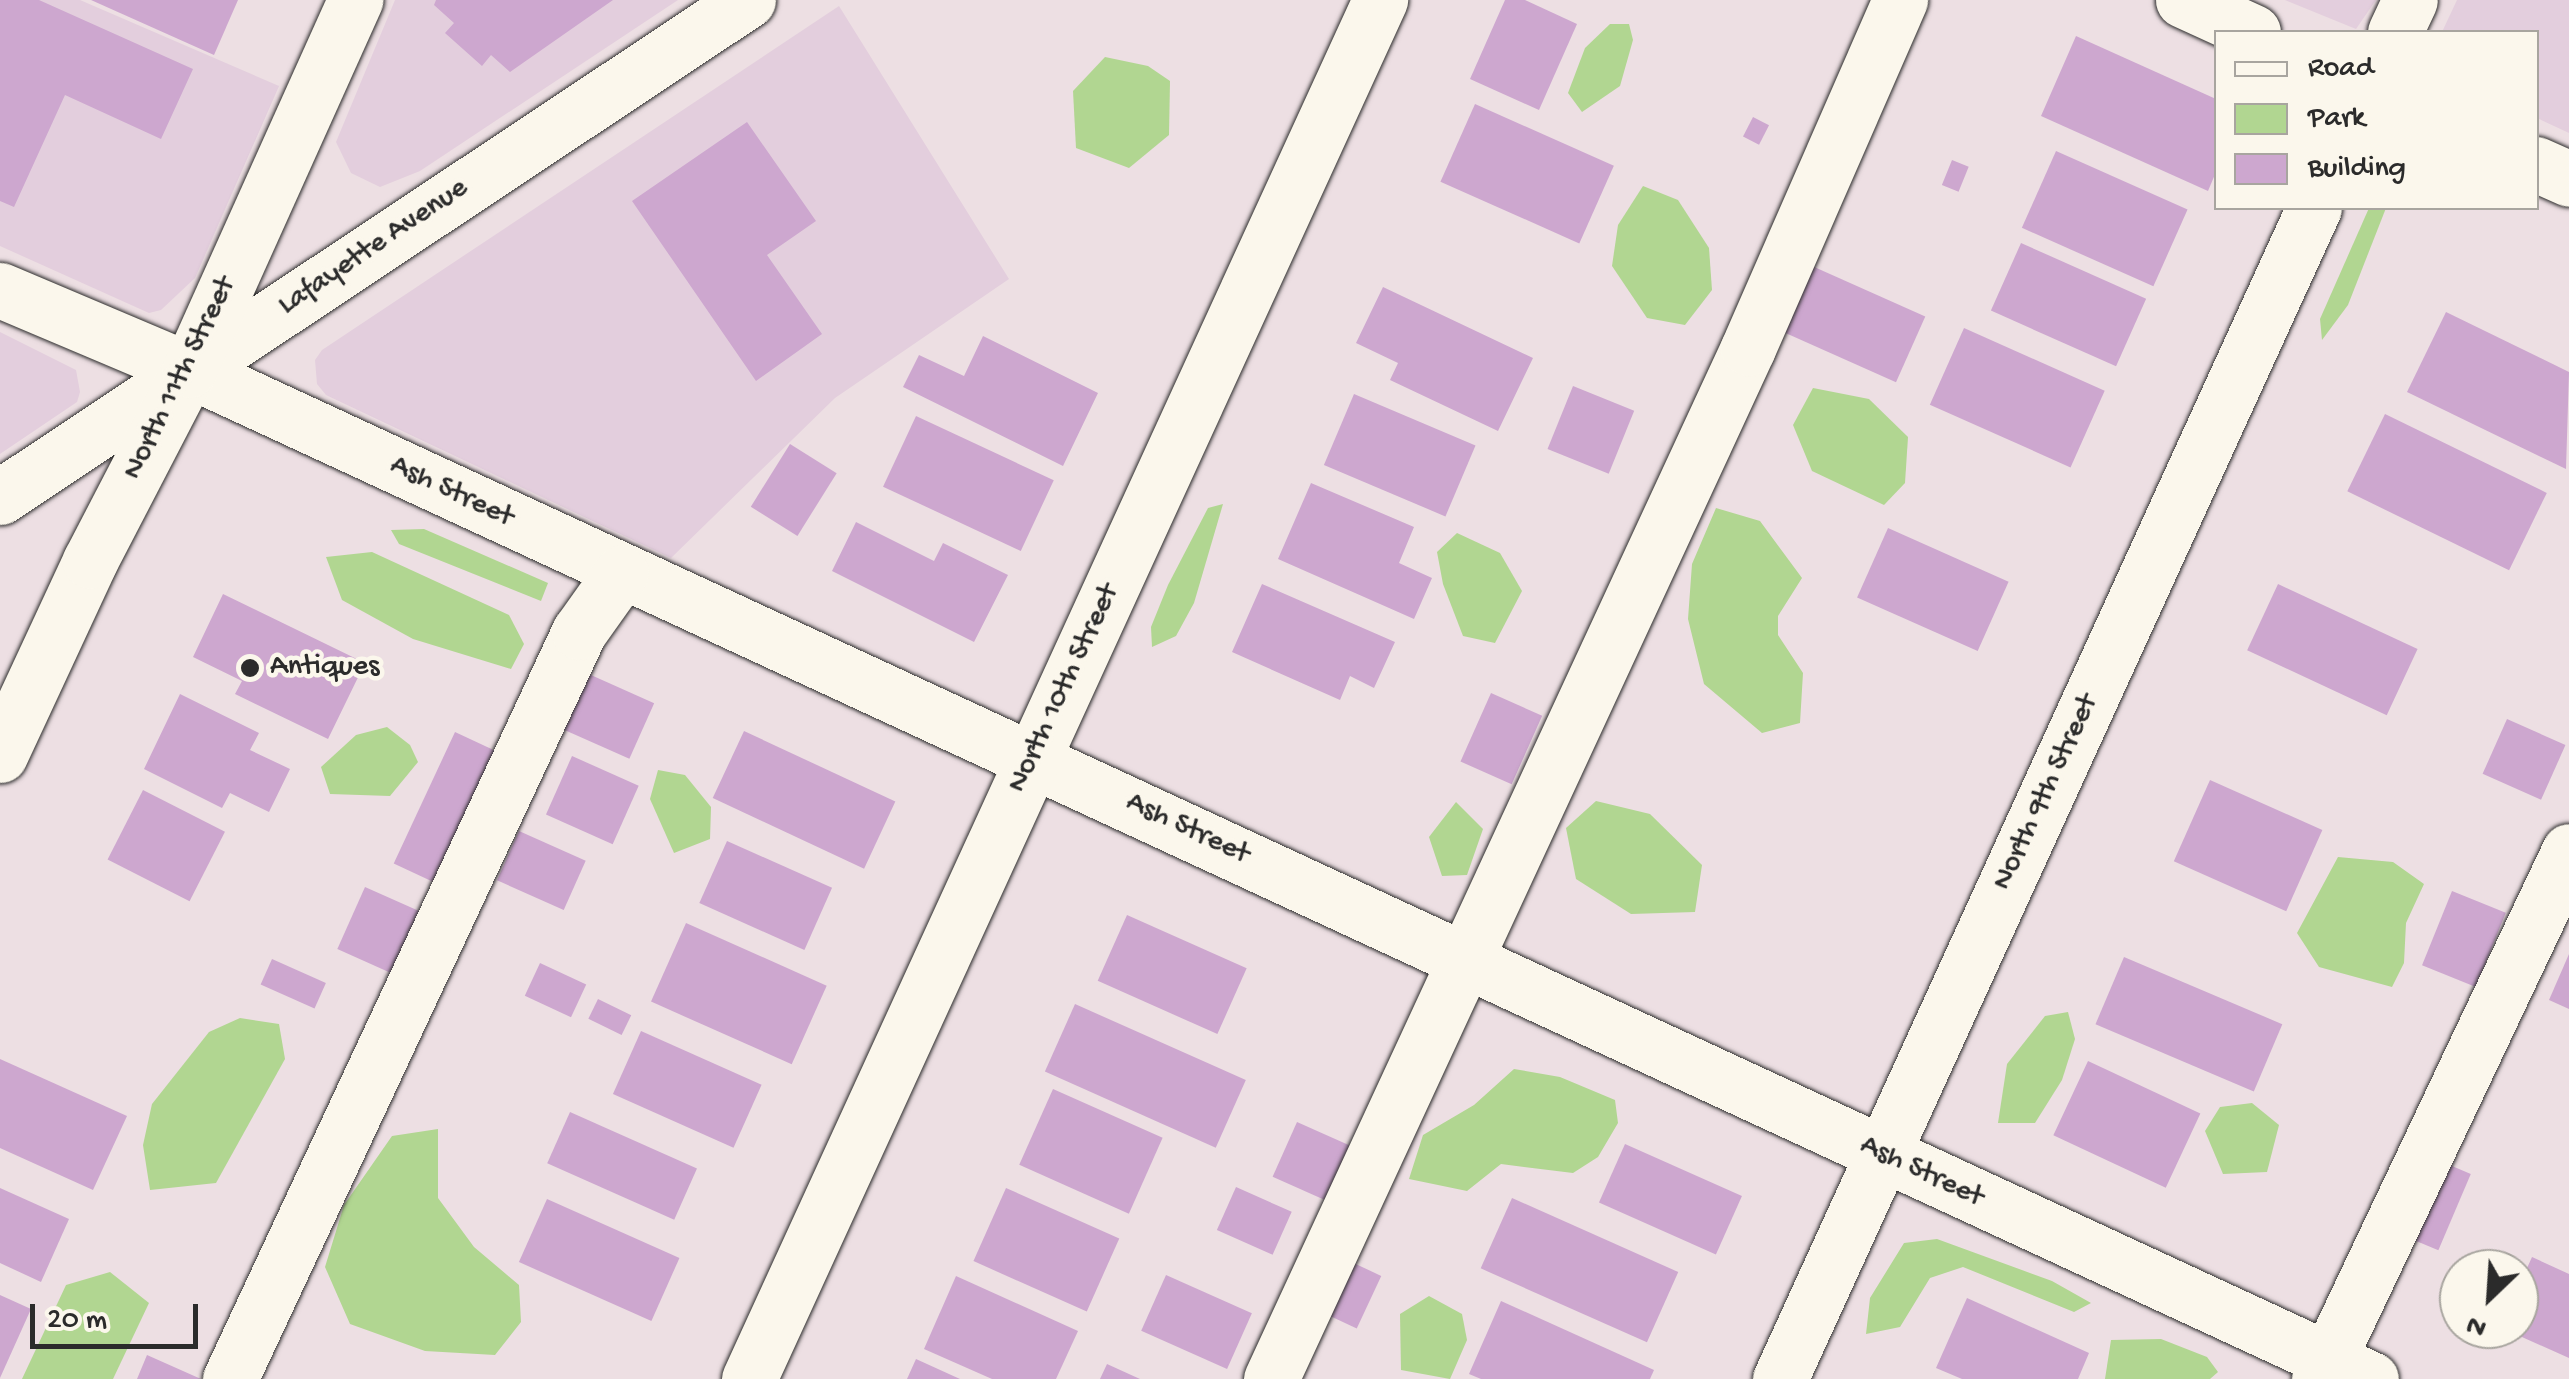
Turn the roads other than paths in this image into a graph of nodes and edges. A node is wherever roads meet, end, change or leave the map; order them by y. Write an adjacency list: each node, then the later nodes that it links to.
1 (355, 0): 13 (street, North 11th Street)
2 (748, 0): 13 (street, Lafayette Avenue)
3 (1380, 0): 17 (street, North 10th Street)
4 (1900, 0): 19 (street)
5 (2183, 0): 7 (street)
6 (2410, 0): 8 (street)
7 (2249, 30)
8 (2395, 30)
9 (2539, 165): 10 (street)
10 (2569, 179)
11 (2313, 210): 20 (street, North 9th Street)
12 (0, 290): 13 (street, Ash Street)
13 (189, 370): 14 (street, Lafayette Avenue); 15 (street, Ash Street); 16 (street, North 11th Street)
14 (0, 497)
15 (621, 573): 17 (street, Ash Street); 22 (street)
16 (0, 756)
17 (1033, 760): 19 (street, Ash Street); 23 (street, North 10th Street)
18 (2569, 851): 21 (street)
19 (1462, 959): 20 (street, Ash Street); 24 (street)
20 (1882, 1156): 21 (street, Ash Street); 25 (street, North 9th Street)
21 (2339, 1372)
22 (230, 1379)
23 (750, 1379)
24 (1270, 1379)
25 (1780, 1379)

